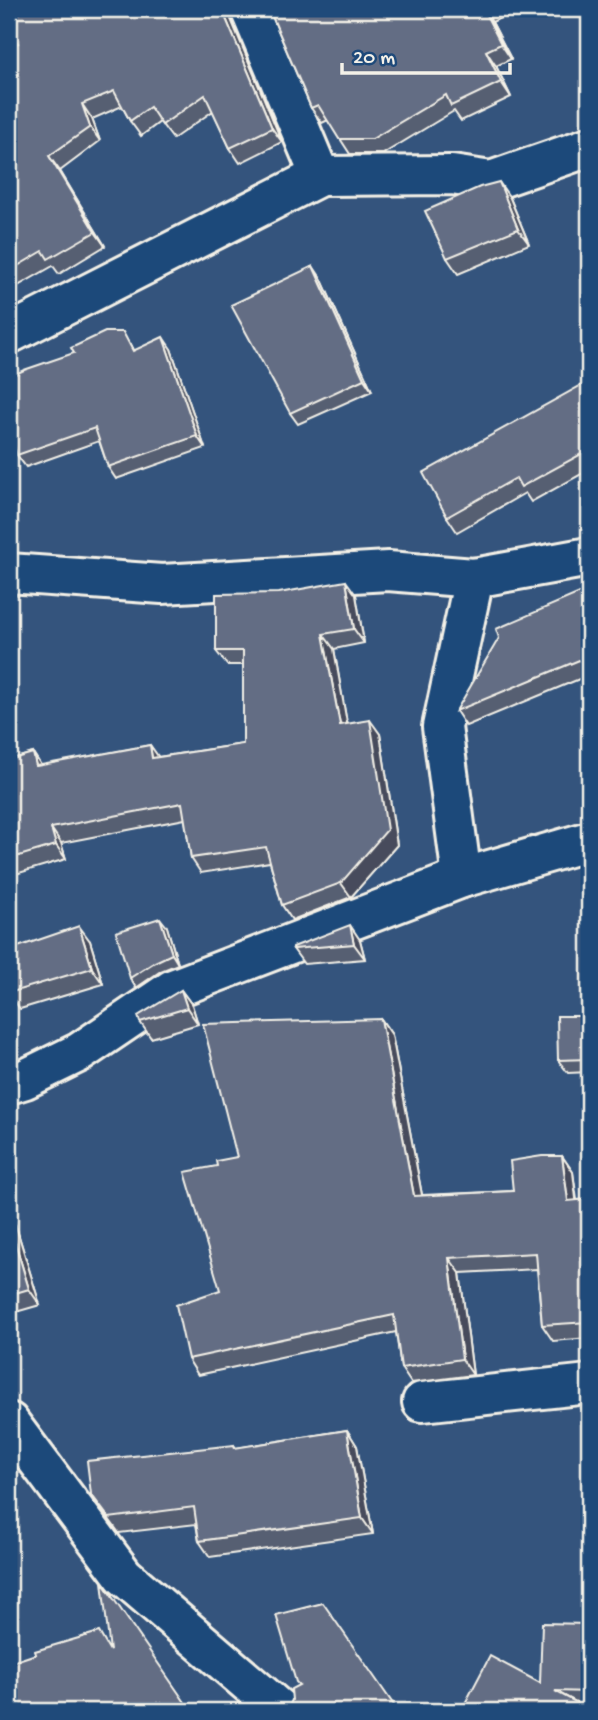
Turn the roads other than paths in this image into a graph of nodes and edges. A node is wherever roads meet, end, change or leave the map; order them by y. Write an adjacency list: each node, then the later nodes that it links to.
1 (19, 9): 3 (street)
2 (250, 9): 5 (street)
3 (9, 17)
4 (589, 147): 5 (street)
5 (320, 176): 6 (street)
6 (9, 334)
7 (589, 557): 9 (street)
8 (9, 573): 9 (street)
9 (474, 578): 11 (street)
10 (589, 841): 11 (street)
11 (462, 878): 12 (street)
12 (9, 1084)
13 (589, 1384): 14 (street)
14 (422, 1402)
15 (9, 1422): 16 (street)
16 (281, 1711)

